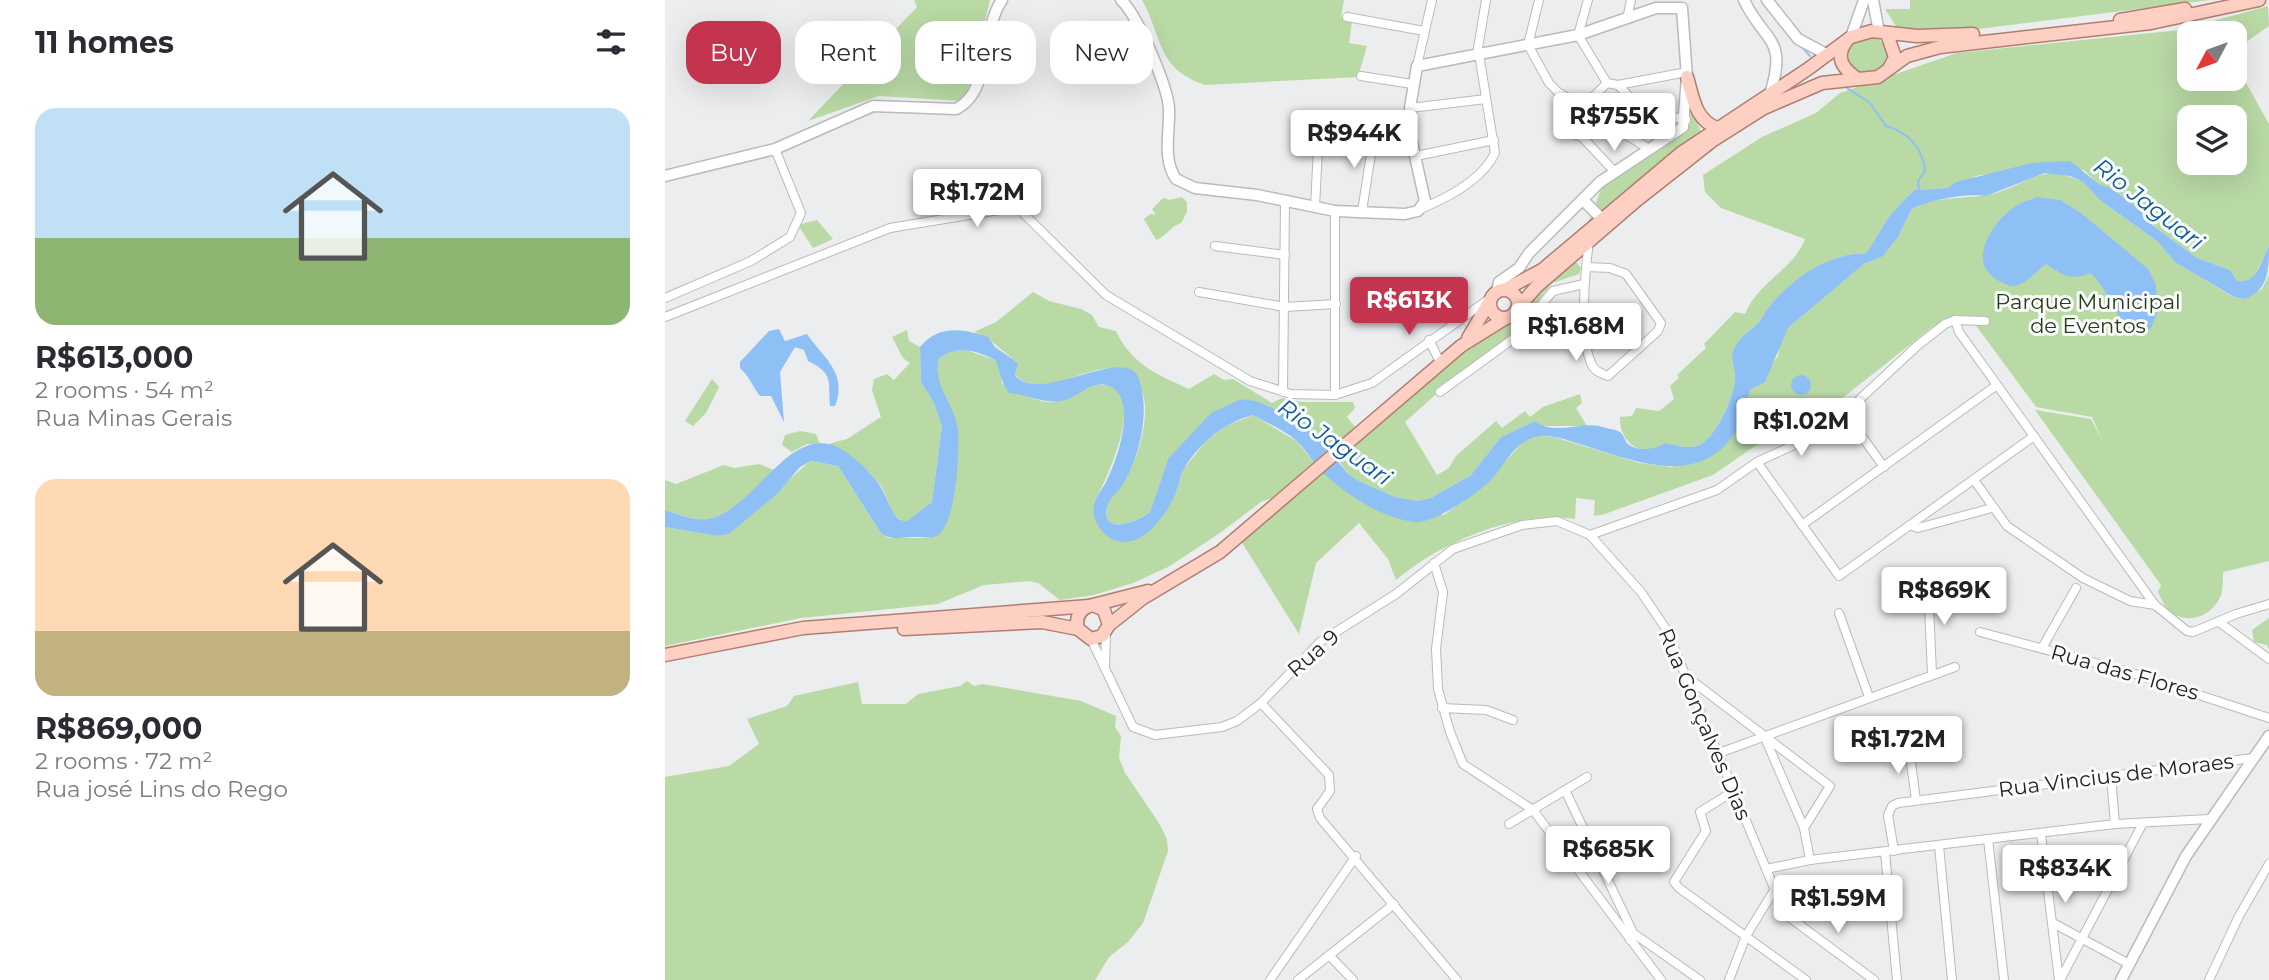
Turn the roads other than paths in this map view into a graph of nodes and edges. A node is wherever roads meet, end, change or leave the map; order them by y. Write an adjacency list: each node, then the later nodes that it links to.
1 (1002, 0): 47 (street)
2 (1121, 0): 53 (street)
3 (1432, 0): 18 (street)
4 (1486, 0): 23 (street)
5 (1539, 0): 22 (street)
6 (1588, 0): 20 (street)
7 (1631, 0): 17 (street)
8 (1744, 0): 33 (street)
9 (1767, 0): 24 (street)
10 (1864, 0): 21 (street)
11 (1873, 0): 19 (street)
12 (2227, 0): 19 (main road)
13 (2259, 0): 26 (main road)
14 (1659, 4): 15 (street); 17 (street)
15 (1682, 4): 27 (street)
16 (1347, 17): 18 (street)
17 (1627, 19): 20 (street)
18 (1424, 32): 25 (street)
19 (1883, 33): 21 (main road); 26 (main road)
20 (1578, 34): 22 (street); 30 (street)
21 (1851, 37): 24 (main road); 29 (main road)
22 (1528, 45): 23 (street); 36 (street)
23 (1479, 54): 25 (street); 34 (street)
24 (1828, 55): 33 (main road)
25 (1417, 66): 31 (street)
26 (1887, 72): 29 (main road)
27 (1687, 74): 32 (street); 38 (street); 39 (main road)
28 (1361, 76): 31 (street)
29 (1858, 79): 60 (main road)
30 (1607, 83): 32 (street); 36 (street)
31 (1412, 84): 35 (street)
32 (1618, 85): 37 (street)
33 (1770, 94): 39 (main road)
34 (1486, 99): 35 (street); 45 (street)
35 (1410, 108): 44 (street)
36 (1582, 108): 42 (street)
37 (1641, 109): 38 (street); 42 (street)
38 (1686, 120): 48 (street)
39 (1717, 128): 59 (main road)
40 (1350, 131): 43 (street)
41 (1563, 131): 50 (street)
42 (1624, 133): 48 (street)
43 (1374, 135): 44 (street); 58 (street)
44 (1411, 138): 49 (street)
45 (1494, 140): 49 (street); 55 (street)
46 (1318, 147): 54 (street)
47 (775, 149): 51 (street); 67 (street)
48 (1649, 149): 50 (street)
49 (1416, 156): 55 (street)
50 (1614, 171): 52 (street)
51 (665, 176)
52 (1583, 200): 56 (street); 59 (street)
53 (1285, 201): 54 (street); 62 (street)
54 (1315, 208): 57 (street)
55 (1423, 208): 58 (street)
56 (1573, 210): 59 (street); 66 (street)
57 (1335, 211): 58 (street); 68 (street)
58 (1362, 211)
59 (1600, 217): 66 (main road)
60 (1589, 242): 63 (street); 70 (main road)
61 (1215, 246): 62 (street)
62 (1285, 255): 69 (street)
63 (1586, 267): 64 (street); 64 (street)
64 (1584, 284): 80 (street)
65 (1199, 292): 69 (street)
66 (1496, 295): 70 (main road); 72 (main road); 75 (street); 76 (main road)
67 (665, 298)
68 (1336, 304): 69 (street); 81 (street)
69 (1285, 307): 79 (street)
70 (1518, 308): 72 (main road)
71 (665, 317): 79 (street)
72 (1506, 318): 76 (main road)
73 (1955, 320): 74 (street); 78 (street); 82 (street)
74 (1985, 321)
75 (1429, 340): 77 (street); 81 (street)
76 (1461, 346): 77 (main road)
77 (1441, 364): 94 (main road)
78 (1997, 384): 83 (street); 85 (street)
79 (1283, 392): 81 (street)
80 (1440, 392)
81 (1335, 396)
82 (1845, 414): 84 (street); 85 (street)
83 (2034, 436): 86 (street); 97 (street)
84 (1757, 462): 88 (street); 90 (street)
85 (1884, 467): 88 (street)
86 (1973, 480): 87 (street); 89 (street)
87 (1993, 508): 89 (street); 97 (street)
88 (1802, 525): 89 (street)
89 (1910, 525)
90 (1590, 535): 91 (street, Rua 9); 111 (street, Rua Gonçalves Dias)
91 (1434, 563): 113 (street, Rua 9); 114 (street)
92 (1928, 582): 110 (street)
93 (2076, 588): 104 (street)
94 (1156, 590): 96 (main road); 101 (main road)
95 (2269, 604): 99 (street)
96 (1092, 606): 100 (main road); 101 (main road); 105 (main road)
97 (2155, 606): 99 (street)
98 (1839, 613): 112 (street)
99 (2219, 622): 106 (street)
100 (1078, 628): 103 (main road); 107 (main road)
101 (1107, 629): 103 (main road); 108 (street, Rua 9)
102 (1980, 632): 104 (street, Rua das Flores)
103 (1091, 639): 108 (street, Rua 9)
104 (2042, 648): 115 (street, Rua das Flores)
105 (665, 655)
106 (2269, 659)
107 (665, 661)
108 (1105, 666): 113 (street, Rua 9)
109 (1955, 667): 110 (street)
110 (1932, 674): 112 (street)
111 (1688, 679): 117 (street); 121 (street, Rua Gonçalves Dias)
112 (1869, 698): 117 (street)
113 (1261, 703): 139 (street)
114 (1442, 708): 116 (street); 129 (street)
115 (2269, 718)
116 (1513, 720)
117 (1765, 736): 121 (street); 134 (street); 134 (street)
118 (2269, 736): 123 (street)
119 (1940, 739): 120 (street)
120 (1909, 748): 122 (street); 128 (street)
121 (1719, 753): 127 (street, Rua Gonçalves Dias)
122 (1886, 756)
123 (2253, 758): 124 (street, Rua Vincius de Moraes); 130 (street)
124 (2111, 776): 128 (street, Rua Vincius de Moraes); 133 (street)
125 (1587, 777): 126 (street)
126 (1565, 790): 129 (street); 148 (street)
127 (1734, 791): 142 (street, Rua Gonçalves Dias); 149 (street)
128 (1916, 800): 138 (street, Rua Vincius de Moraes)
129 (1533, 810): 132 (street); 148 (street)
130 (2209, 819): 131 (street); 152 (street)
131 (2143, 823): 133 (street); 150 (street)
132 (1509, 824)
133 (2115, 824): 135 (street)
134 (1804, 828): 140 (street)
135 (2041, 834): 136 (street); 147 (street)
136 (1988, 839): 137 (street); 164 (street)
137 (1939, 846): 138 (street); 163 (street)
138 (1889, 851): 140 (street); 145 (street)
139 (1356, 856): 144 (street); 153 (street)
140 (1810, 860): 142 (street)
141 (2269, 864): 167 (street)
142 (1766, 869): 143 (street, Rua Gonçalves Dias)
143 (1773, 892): 146 (street, Rua Gonçalves Dias); 149 (street)
144 (1394, 904): 151 (street); 156 (street)
145 (1892, 904): 146 (street); 162 (street)
146 (1785, 914): 161 (street)
147 (2053, 923): 150 (street); 165 (street)
148 (1631, 936): 157 (street); 158 (street)
149 (1746, 936): 159 (street); 160 (street)
150 (2082, 939): 152 (street); 165 (street)
151 (1329, 955): 154 (street); 155 (street)
152 (2129, 964): 166 (street)
153 (1270, 980)
154 (1298, 980)
155 (1353, 980)
156 (1457, 980)
157 (1661, 980)
158 (1700, 980)
159 (1729, 980)
160 (1806, 980)
161 (1874, 980)
162 (1897, 980)
163 (1952, 980)
164 (2004, 980)
165 (2059, 980)
166 (2121, 980)
167 (2209, 980)

